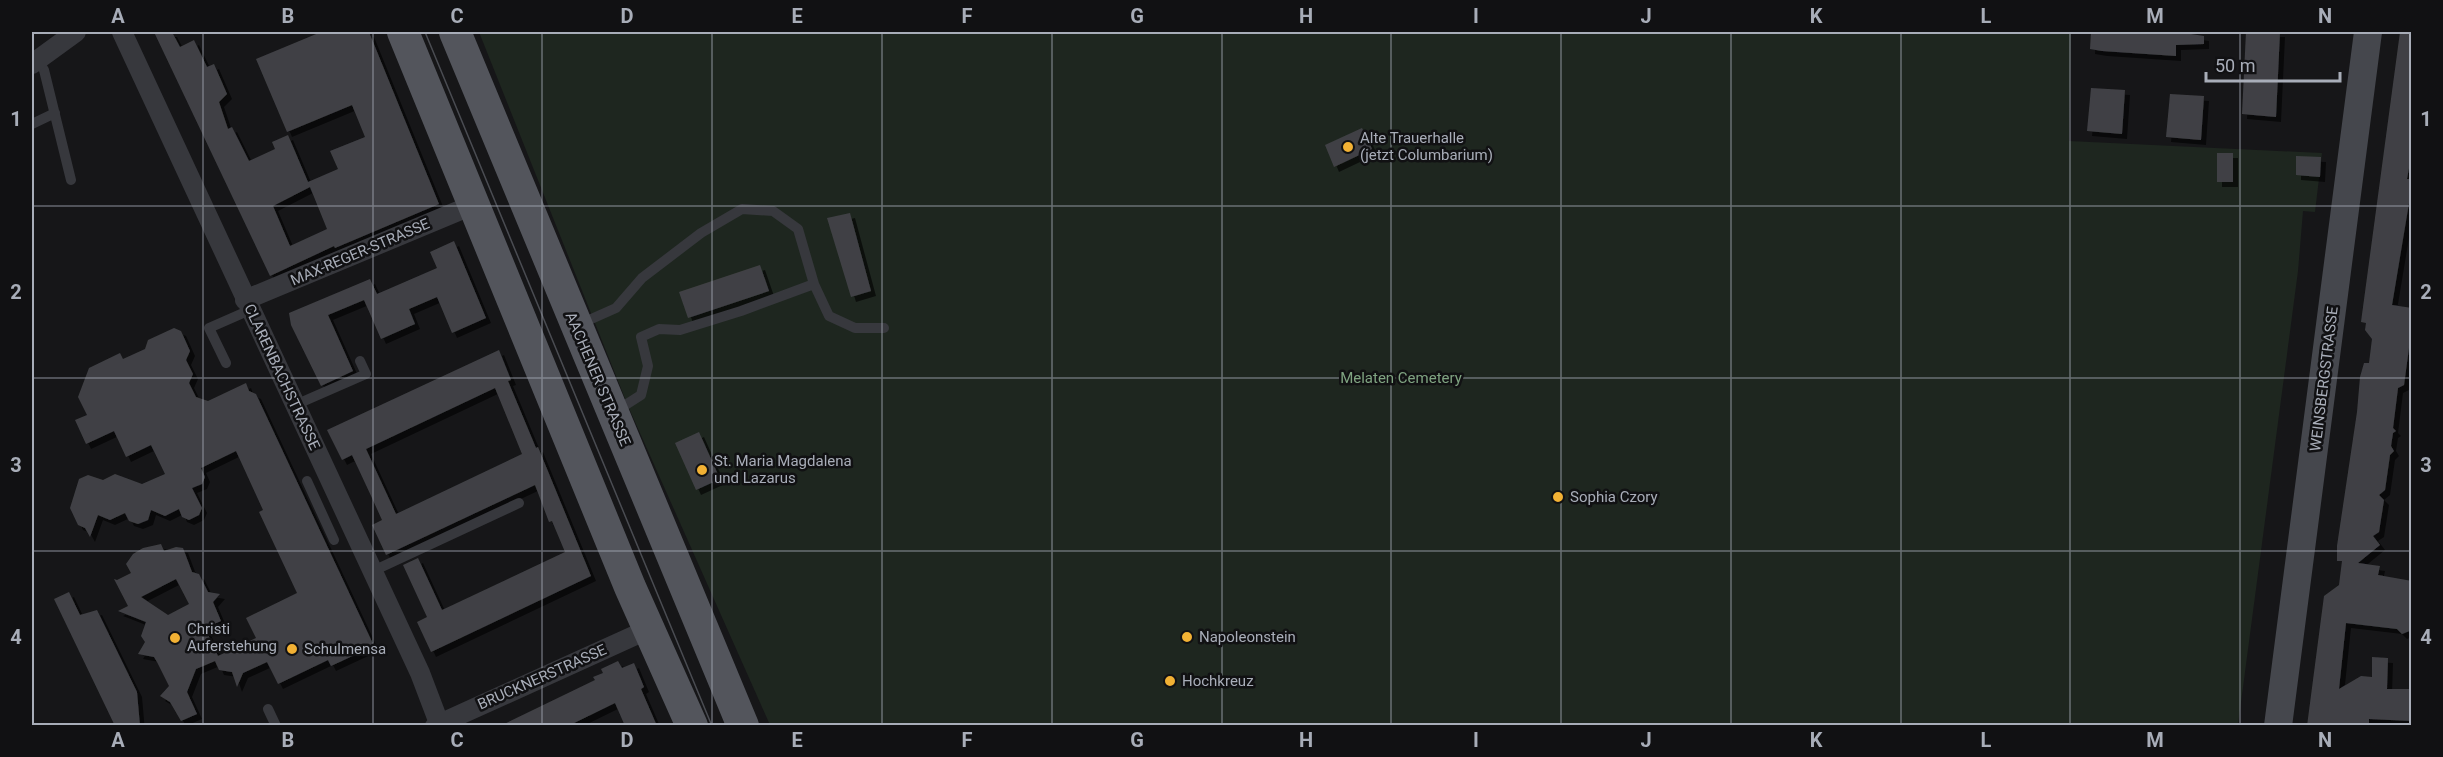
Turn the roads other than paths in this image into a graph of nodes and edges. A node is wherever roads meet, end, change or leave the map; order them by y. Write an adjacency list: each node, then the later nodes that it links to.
1 (76, 32): 6 (street)
2 (122, 32): 12 (street, CLARENBACHSTRASSE)
3 (404, 32): 10 (main road)
4 (455, 32): 13 (main road, AACHENER STRASSE)
5 (2368, 32): 29 (street, WEINSBERGSTRASSE)
6 (35, 62): 7 (lane)
7 (55, 113): 8 (lane); 9 (lane)
8 (32, 124)
9 (71, 180)
10 (475, 204): 12 (street, MAX-REGER-STRASSE); 23 (main road)
11 (814, 284): 13 (lane); 14 (lane); 18 (lane)
12 (248, 305): 16 (lane); 17 (street, CLARENBACHSTRASSE)
13 (577, 326): 18 (main road, AACHENER STRASSE)
14 (884, 328)
15 (360, 361): 17 (lane)
16 (226, 363)
17 (295, 405): 22 (street, CLARENBACHSTRASSE)
18 (613, 413): 28 (main road, AACHENER STRASSE)
19 (307, 481): 21 (lane)
20 (519, 503): 22 (lane)
21 (334, 540)
22 (373, 571): 25 (street, CLARENBACHSTRASSE)
23 (649, 629): 25 (street, BRUCKNERSTRASSE); 27 (main road)
24 (268, 709): 26 (lane)
25 (437, 724)
26 (276, 726)
27 (692, 726)
28 (743, 726)
29 (2278, 726)

